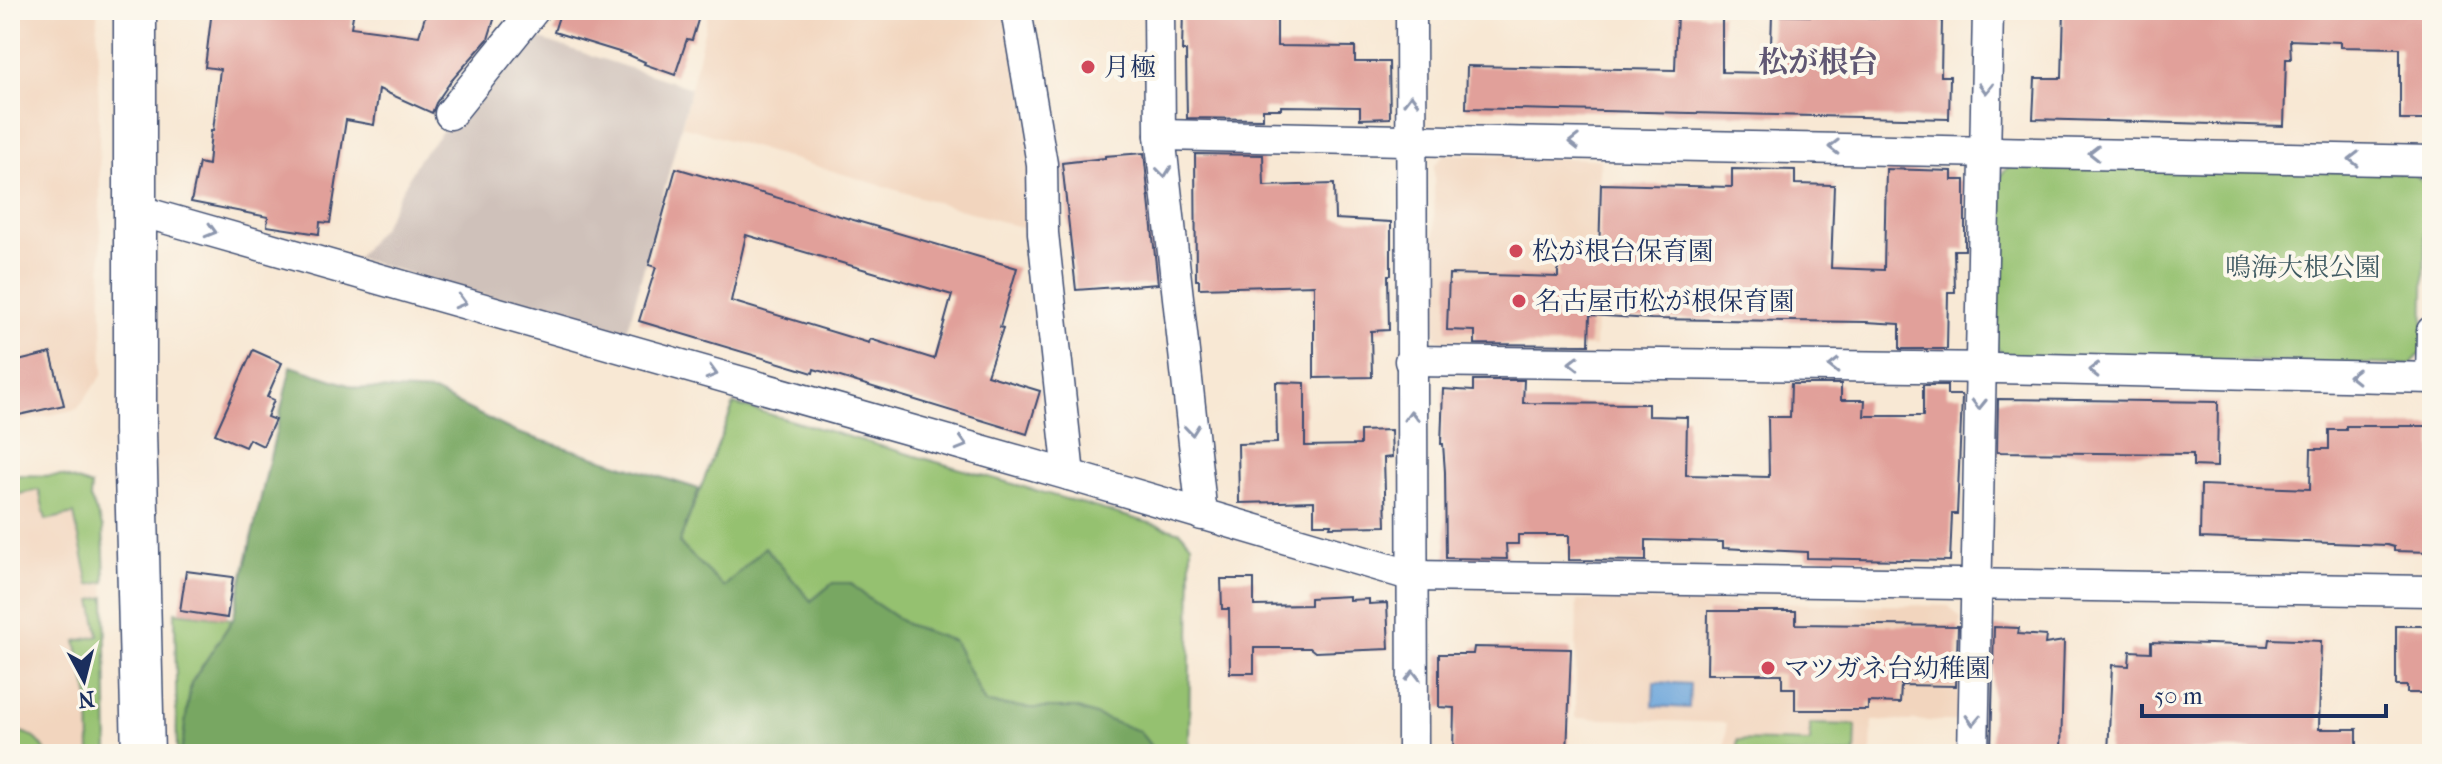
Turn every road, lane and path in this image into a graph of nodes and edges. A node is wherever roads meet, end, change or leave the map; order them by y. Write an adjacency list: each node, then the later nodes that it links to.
1 (135, 10): 12 (street)
2 (534, 10): 7 (street)
3 (1016, 10): 17 (street)
4 (1159, 10): 8 (street)
5 (1411, 10): 9 (street, one-way to 5)
6 (1988, 10): 10 (street, one-way to 10)
7 (450, 114)
8 (1160, 135): 9 (street); 18 (street, one-way to 18)
9 (1411, 139): 10 (street, one-way to 9); 14 (street)
10 (1985, 150): 11 (street, one-way to 10); 15 (street)
11 (2432, 161)
12 (136, 210): 17 (street, one-way to 17); 22 (street)
13 (2432, 331): 16 (street)
14 (1410, 361): 15 (street, one-way to 14); 19 (street, one-way to 14)
15 (1979, 368): 16 (street, one-way to 15); 20 (street, one-way to 20)
16 (2431, 378)
17 (1069, 475): 18 (street)
18 (1202, 515): 19 (street)
19 (1413, 576): 20 (street); 23 (street, one-way to 19)
20 (1976, 585): 21 (street); 24 (street, one-way to 24)
21 (2432, 591)
22 (143, 754)
23 (1413, 754)
24 (1973, 754)

